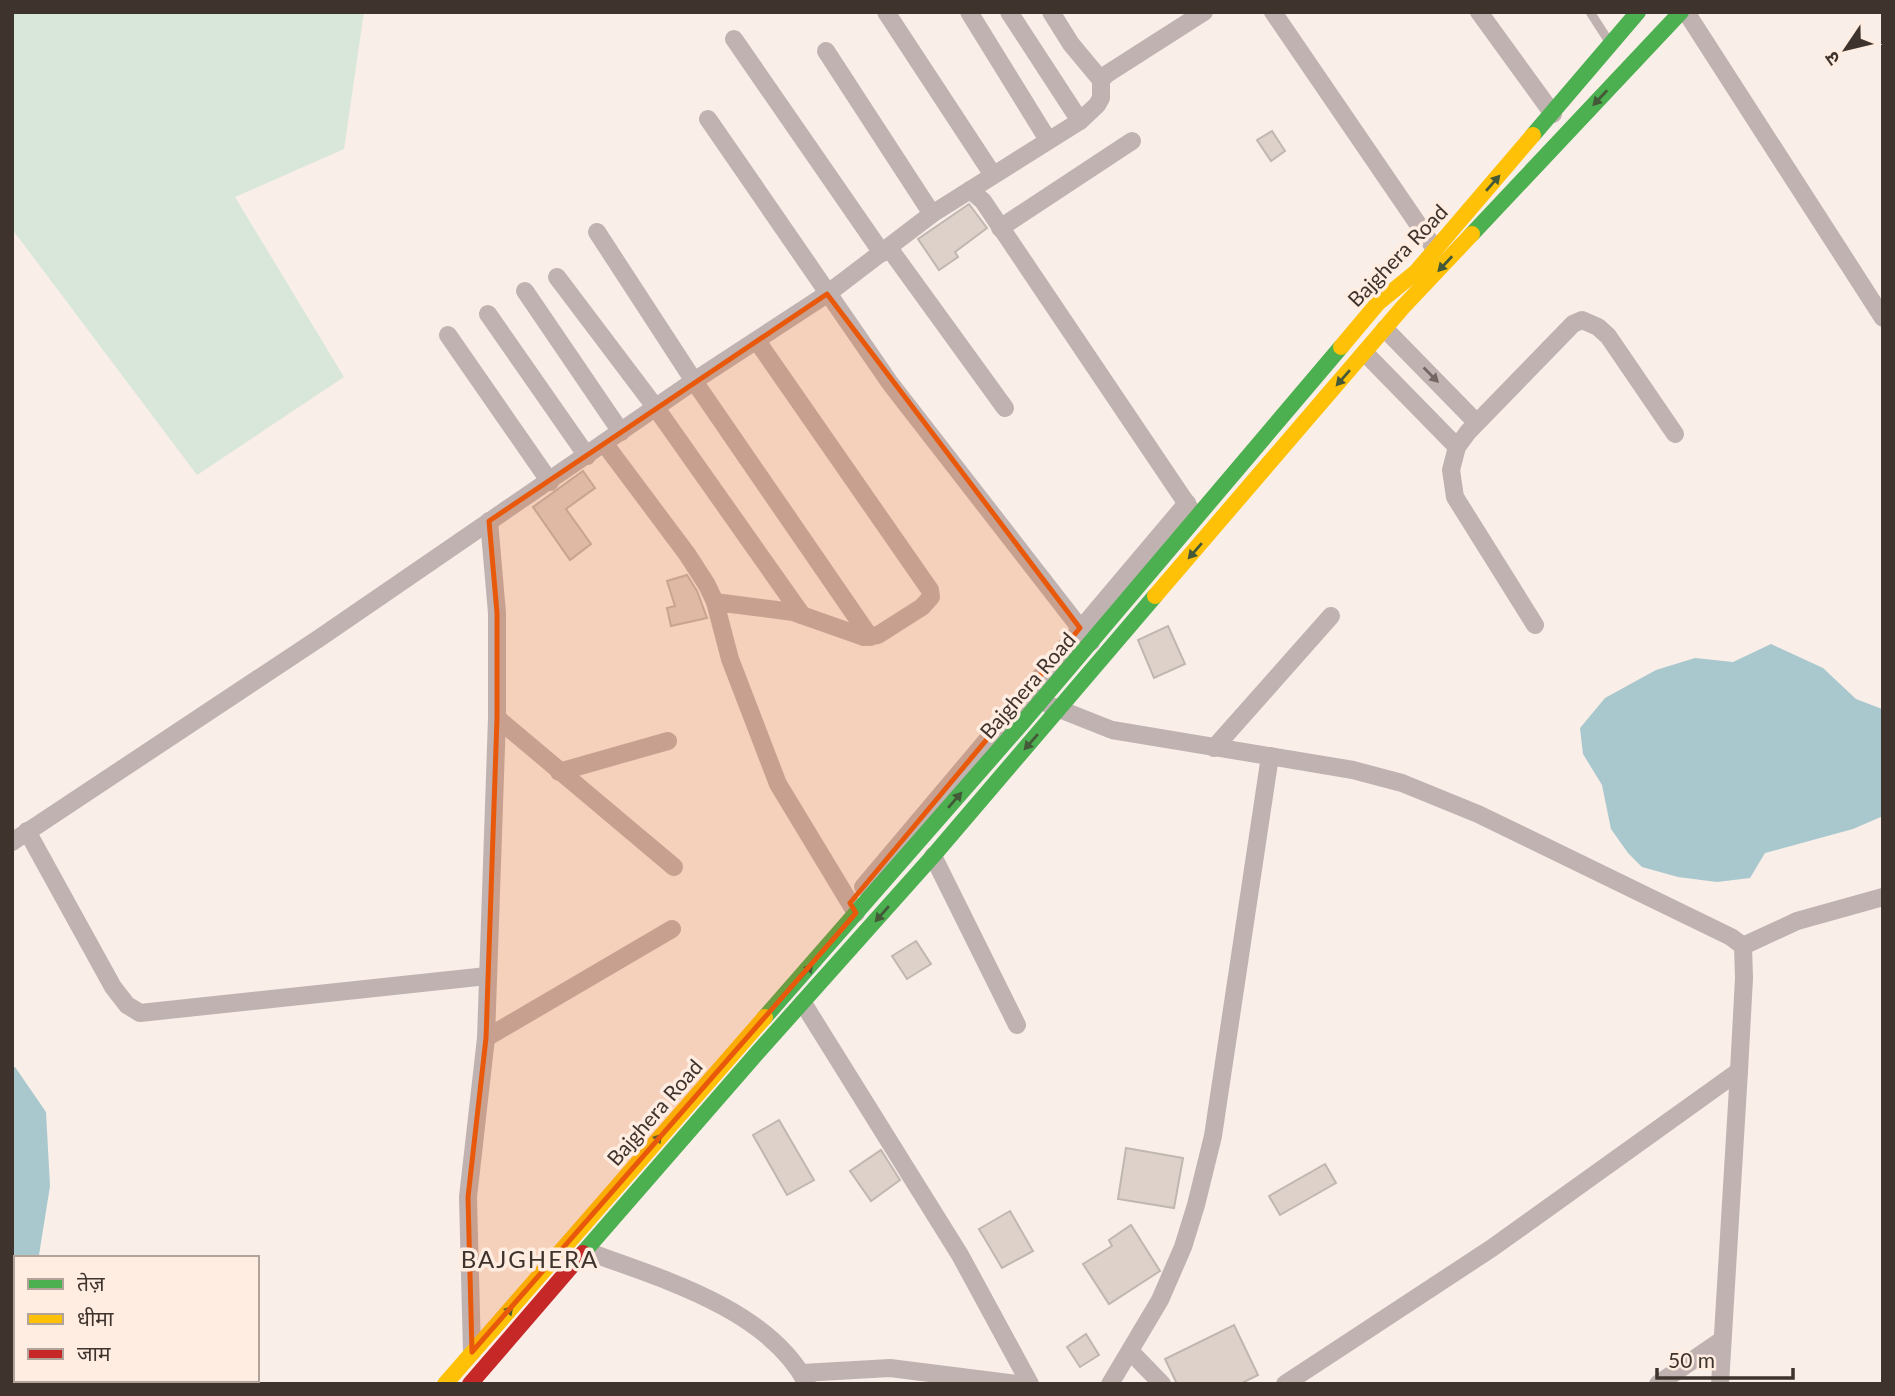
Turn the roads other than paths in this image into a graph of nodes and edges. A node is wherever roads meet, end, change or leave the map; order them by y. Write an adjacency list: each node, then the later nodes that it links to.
1 (886, 12): 22 (street)
2 (968, 12): 20 (street)
3 (1009, 12): 19 (street)
4 (1051, 12): 16 (street)
5 (1204, 12): 16 (street)
6 (1273, 12): 27 (street)
7 (1479, 12): 17 (street)
8 (1590, 12): 13 (lane)
9 (1638, 12): 13 (main road, Bajghera Road)
10 (1681, 12): 15 (main road, Bajghera Road)
11 (1686, 12): 33 (street)
12 (734, 39): 28 (street)
13 (1611, 44): 15 (main road); 17 (main road, Bajghera Road)
14 (826, 51): 24 (street)
15 (1629, 68): 34 (main road, Bajghera Road, one-way to 34)
16 (1101, 80): 19 (street)
17 (1553, 114): 27 (main road, Bajghera Road, one-way to 17)
18 (708, 119): 31 (street)
19 (1080, 121): 20 (street)
20 (1048, 140): 22 (street)
21 (1132, 141): 25 (street)
22 (993, 175): 23 (street)
23 (970, 190): 24 (street); 25 (street)
24 (932, 214): 28 (street)
25 (1000, 228): 48 (street)
26 (597, 232): 38 (street)
27 (1434, 249): 49 (main road, Bajghera Road)
28 (885, 250): 31 (street); 40 (street)
29 (557, 277): 39 (street)
30 (525, 292): 42 (street)
31 (827, 294): 36 (street); 55 (street)
32 (488, 314): 46 (street)
33 (1883, 318)
34 (1385, 329): 37 (main road, Bajghera Road); 41 (street, one-way to 41)
35 (448, 335): 47 (street)
36 (757, 341): 38 (street); 56 (street)
37 (1365, 353): 45 (street); 59 (main road, Bajghera Road, one-way to 59)
38 (694, 380): 39 (street); 56 (street)
39 (656, 408): 42 (street); 52 (street)
40 (1005, 408)
41 (1476, 422): 43 (street); 45 (street)
42 (621, 432): 44 (street)
43 (1675, 434)
44 (604, 443): 46 (street); 51 (street)
45 (1457, 447): 54 (street)
46 (587, 456): 47 (street)
47 (550, 482): 50 (street)
48 (1187, 503): 49 (street); 55 (street)
49 (1197, 519): 57 (main road, Bajghera Road)
50 (489, 521): 60 (street); 65 (street)
51 (715, 602): 52 (street); 70 (street)
52 (802, 615): 56 (street)
53 (1331, 616): 62 (street)
54 (1535, 625)
55 (1080, 628): 57 (street); 70 (street)
56 (870, 637)
57 (1091, 642): 58 (main road, Bajghera Road)
58 (1040, 701): 59 (street); 70 (main road, Bajghera Road, one-way to 58)
59 (1060, 709): 62 (street); 67 (main road, Bajghera Road, one-way to 67)
60 (497, 718): 64 (street); 73 (street)
61 (668, 741): 64 (street)
62 (1214, 748): 63 (street)
63 (1270, 756): 72 (street); 80 (street)
64 (559, 772): 68 (street)
65 (27, 831): 66 (street); 73 (street)
66 (12, 842)
67 (933, 856): 74 (main road, Bajghera Road, one-way to 74); 75 (street)
68 (674, 867)
69 (1883, 897): 72 (street)
70 (853, 908): 81 (main road, Bajghera Road, one-way to 70)
71 (672, 929): 76 (street)
72 (1743, 946): 77 (street)
73 (487, 976): 76 (street)
74 (803, 1003): 78 (main road, Bajghera Road); 86 (street)
75 (1017, 1024)
76 (486, 1038): 81 (street)
77 (1740, 1070): 79 (street); 89 (street)
78 (586, 1251): 82 (street); 84 (main road, Bajghera Road)
79 (1722, 1340): 90 (street); 91 (street)
80 (1130, 1351): 87 (street); 88 (street)
81 (472, 1352): 83 (main road, Bajghera Road)
82 (804, 1378): 85 (street)
83 (445, 1384)
84 (470, 1384)
85 (1017, 1384)
86 (1030, 1384)
87 (1110, 1384)
88 (1162, 1384)
89 (1285, 1384)
90 (1658, 1384)
91 (1720, 1384)

